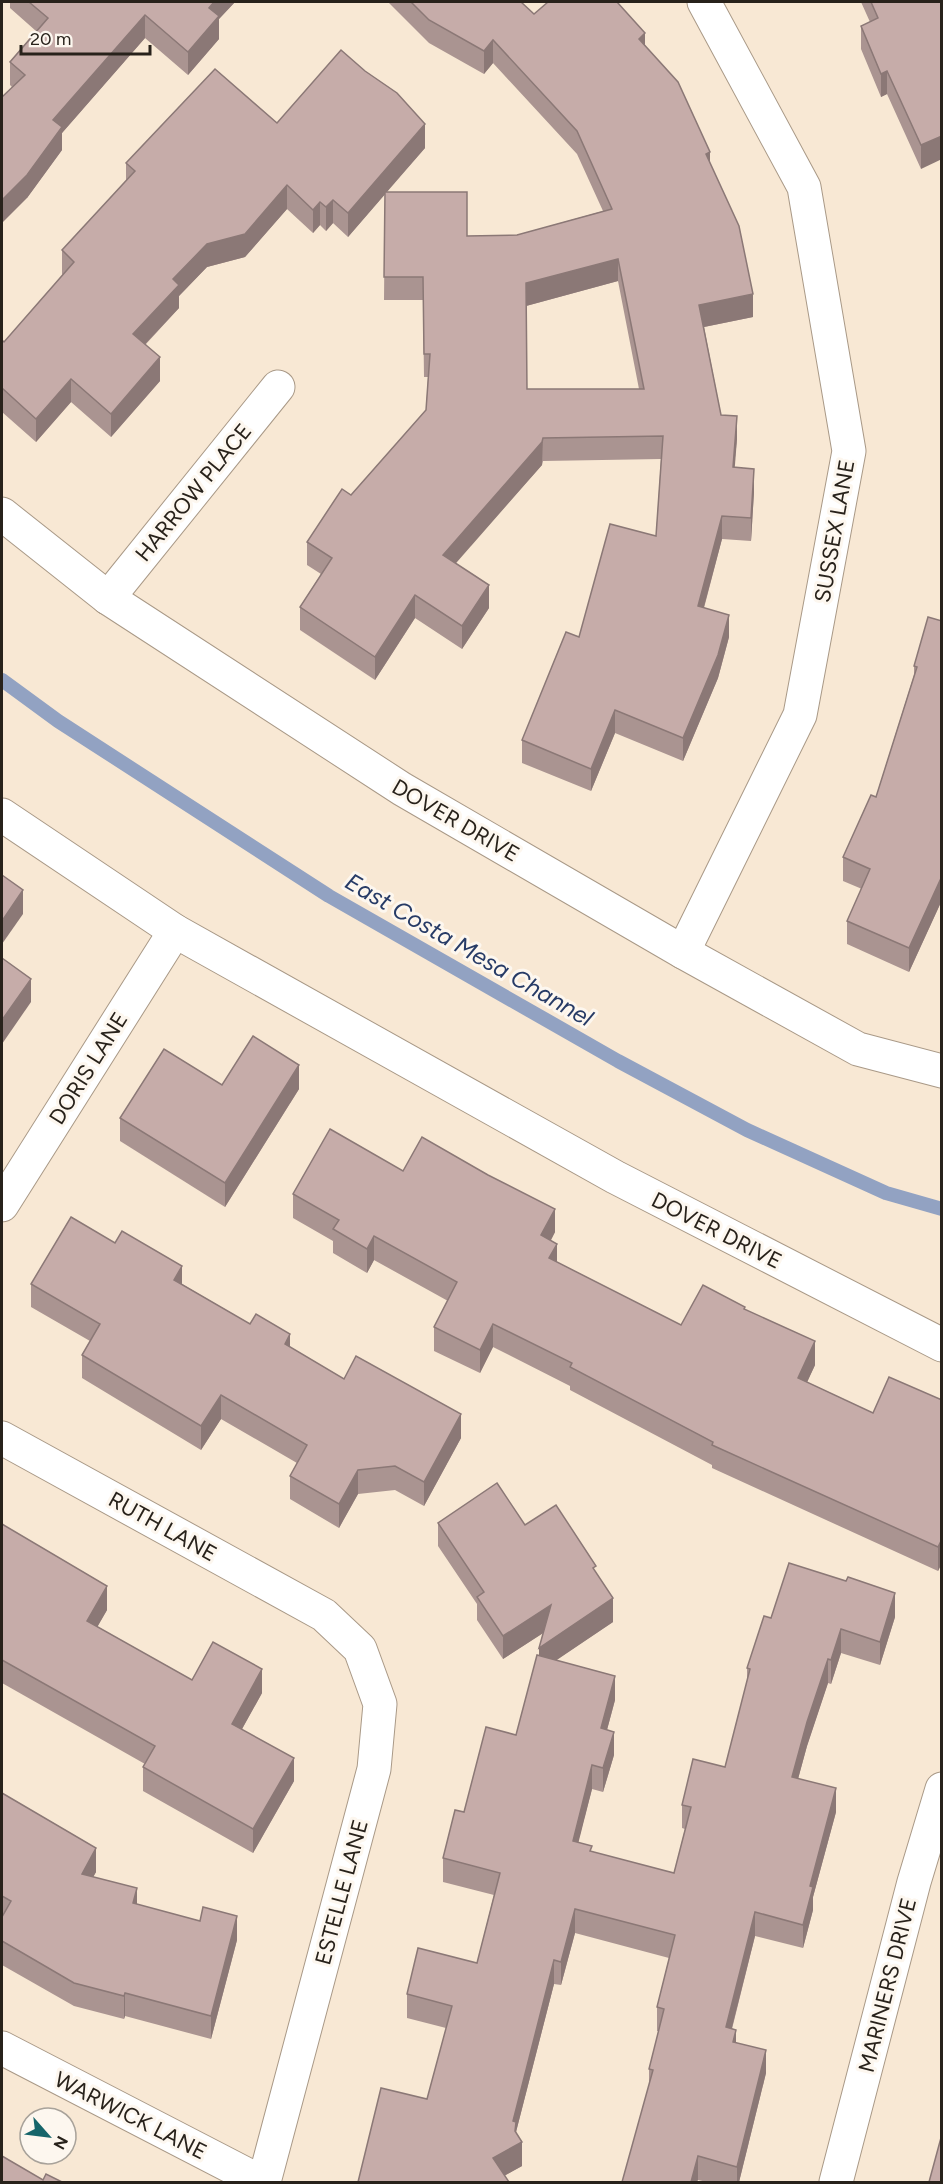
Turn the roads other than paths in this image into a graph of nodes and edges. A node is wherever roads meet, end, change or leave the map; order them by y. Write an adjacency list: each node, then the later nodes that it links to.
1 (704, 2): 7 (street, SUSSEX LANE)
2 (278, 387): 4 (street, HARROW PLACE)
3 (2, 514): 4 (street, DOVER DRIVE)
4 (108, 598): 7 (street, DOVER DRIVE)
5 (2, 815): 6 (street, DOVER DRIVE)
6 (175, 932): 9 (street, DORIS LANE); 10 (street, DOVER DRIVE)
7 (683, 952): 8 (street, DOVER DRIVE)
8 (942, 1071)
9 (2, 1205)
10 (942, 1345)
11 (2, 1438): 12 (street, RUTH LANE)
12 (324, 1615): 15 (street, ESTELLE LANE)
13 (942, 1789): 16 (street, MARINERS DRIVE)
14 (2, 2048): 15 (street, WARWICK LANE)
15 (262, 2182)
16 (836, 2182)

